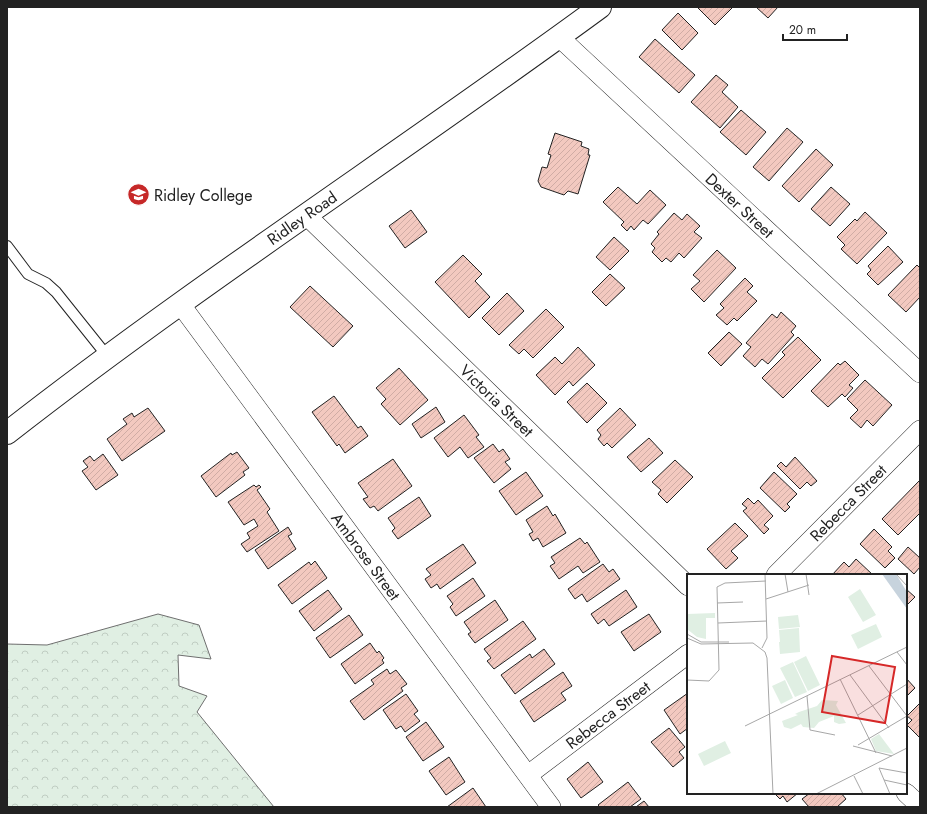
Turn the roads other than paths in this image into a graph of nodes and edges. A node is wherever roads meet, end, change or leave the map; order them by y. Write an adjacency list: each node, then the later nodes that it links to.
1 (600, 7): 2 (street, Ridley Road)
2 (559, 37): 3 (street, Ridley Road); 7 (street, Dexter Street)
3 (306, 215): 5 (street, Ridley Road); 11 (street, Victoria Street)
4 (7, 246): 6 (lane)
5 (181, 305): 6 (street, Ridley Road); 13 (street, Ambrose Street)
6 (108, 357): 9 (street, Ridley Road)
7 (920, 373)
8 (920, 430): 10 (street, Rebecca Street)
9 (7, 433)
10 (777, 574)
11 (687, 585)
12 (687, 655): 13 (street, Rebecca Street)
13 (528, 775): 16 (street, Ambrose Street)
14 (907, 793): 15 (street)
15 (920, 806)
16 (551, 807)

